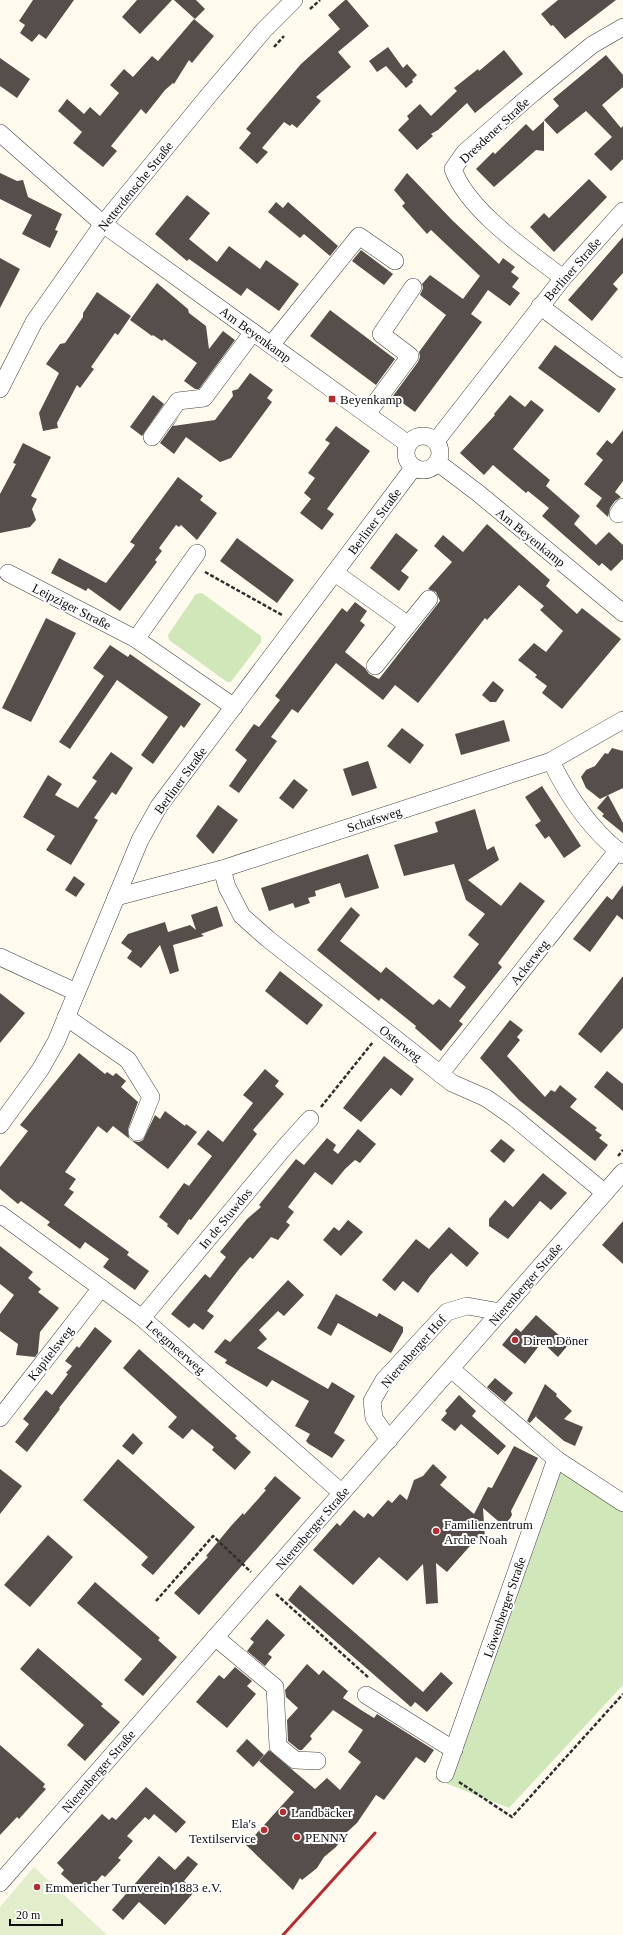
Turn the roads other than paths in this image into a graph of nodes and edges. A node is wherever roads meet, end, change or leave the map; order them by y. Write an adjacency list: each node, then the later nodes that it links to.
1 (294, 0): 5 (street, Netterdensche Straße)
2 (623, 27): 7 (street, Dresdener Straße)
3 (0, 133): 5 (street, Am Beyenkamp)
4 (623, 212): 7 (street, Berliner Straße)
5 (103, 224): 10 (street, Am Beyenkamp); 13 (street, Netterdensche Straße)
6 (395, 261): 11 (street)
7 (563, 278): 9 (street, Berliner Straße)
8 (413, 287): 14 (street)
9 (540, 306): 12 (street); 16 (street, Berliner Straße)
10 (253, 332): 11 (street, Am Beyenkamp); 15 (street)
11 (271, 345): 14 (street, Am Beyenkamp)
12 (623, 369)
13 (0, 389)
14 (367, 414): 17 (street, Am Beyenkamp)
15 (152, 437)
16 (436, 441): 17 (street); 18 (street)
17 (408, 444): 19 (street)
18 (437, 462): 19 (street); 24 (street, Am Beyenkamp)
19 (414, 467): 22 (street, Berliner Straße)
20 (193, 558): 26 (street)
21 (8, 573): 26 (street, Leipziger Straße)
22 (335, 573): 25 (street); 28 (street, Berliner Straße)
23 (429, 599): 25 (street)
24 (623, 613)
25 (408, 625): 27 (street)
26 (136, 639): 28 (street, Leipziger Straße)
27 (375, 666)
28 (234, 706): 33 (street, Berliner Straße)
29 (623, 720): 30 (street, Schafsweg)
30 (551, 761): 31 (street); 32 (street, Schafsweg)
31 (620, 852): 37 (street, Ackerweg)
32 (222, 869): 33 (street, Schafsweg); 37 (street, Osterweg)
33 (116, 898): 35 (street, Berliner Straße)
34 (0, 957): 35 (street)
35 (76, 992): 36 (street, Berliner Straße)
36 (66, 1016): 39 (street, Berliner Straße); 40 (street)
37 (440, 1074): 42 (street, Osterweg)
38 (310, 1120): 46 (street, In de Stuwdos)
39 (0, 1125)
40 (138, 1132)
41 (623, 1172): 42 (street, Nierenberger Straße)
42 (605, 1193): 45 (street, Nierenberger Straße)
43 (0, 1214): 44 (street, Leegmeerweg)
44 (101, 1288): 46 (street, Leegmeerweg); 48 (street, Kapitelsweg)
45 (501, 1312): 47 (street, Nierenberger Straße); 49 (street, Nierenberger Hof)
46 (142, 1318): 51 (street, Leegmeerweg)
47 (450, 1369): 49 (street, Nierenberger Straße); 50 (street)
48 (0, 1418)
49 (389, 1440): 51 (street, Nierenberger Straße)
50 (556, 1459): 52 (street); 55 (street, Löwenberger Straße)
51 (342, 1493): 53 (street, Nierenberger Straße)
52 (623, 1503)
53 (215, 1638): 56 (street); 58 (street, Nierenberger Straße)
54 (370, 1689): 55 (street)
55 (454, 1750): 57 (street, Löwenberger Straße)
56 (317, 1761)
57 (445, 1774)
58 (0, 1883)

